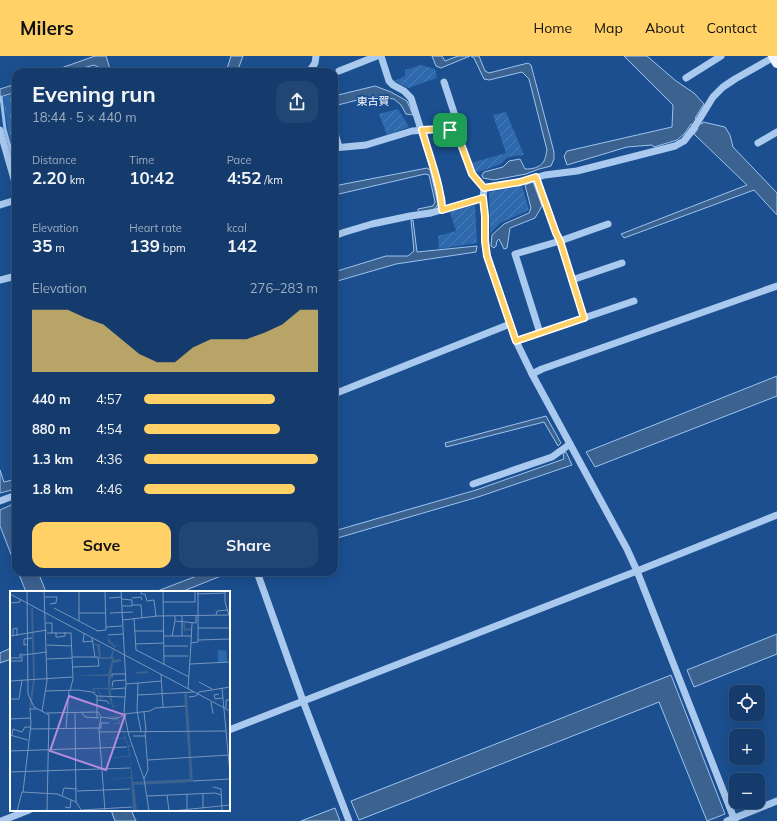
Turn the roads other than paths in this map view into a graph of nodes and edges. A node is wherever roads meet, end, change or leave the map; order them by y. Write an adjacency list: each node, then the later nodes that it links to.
1 (316, 56): 6 (street)
2 (377, 56): 7 (street)
3 (380, 56): 11 (street)
4 (721, 56): 8 (street)
5 (775, 59): 17 (street)
6 (311, 68)
7 (339, 71)
8 (686, 78)
9 (444, 82): 13 (street)
10 (0, 130): 16 (street)
11 (422, 130): 13 (street); 15 (street); 22 (street)
12 (777, 132): 14 (street)
13 (458, 136): 18 (street)
14 (758, 143)
15 (338, 148)
16 (12, 171)
17 (536, 177): 18 (street); 25 (street)
18 (484, 188): 19 (street)
19 (483, 198): 22 (street); 33 (street)
20 (12, 201): 21 (street)
21 (0, 205)
22 (442, 210): 24 (street)
23 (608, 224): 25 (street)
24 (338, 235)
25 (560, 241): 29 (street); 34 (street)
26 (622, 263): 29 (street)
27 (12, 277): 28 (street)
28 (0, 280)
29 (572, 280): 32 (street)
30 (777, 286): 36 (street)
31 (634, 301): 32 (street)
32 (584, 318): 34 (street)
33 (510, 324): 35 (street); 37 (street)
34 (540, 333): 35 (street)
35 (516, 341): 36 (street)
36 (532, 374): 38 (street)
37 (338, 392)
38 (570, 444): 39 (street); 43 (street)
39 (473, 484)
40 (12, 496): 41 (street)
41 (0, 501)
42 (777, 515): 43 (street)
43 (637, 571): 45 (street); 49 (street)
44 (258, 576): 45 (street)
45 (303, 701): 46 (street); 51 (street)
46 (230, 730)
47 (777, 802): 49 (street)
48 (26, 811): 50 (street)
49 (735, 820): 52 (street)
50 (1, 821)
51 (350, 821)
52 (727, 821)

